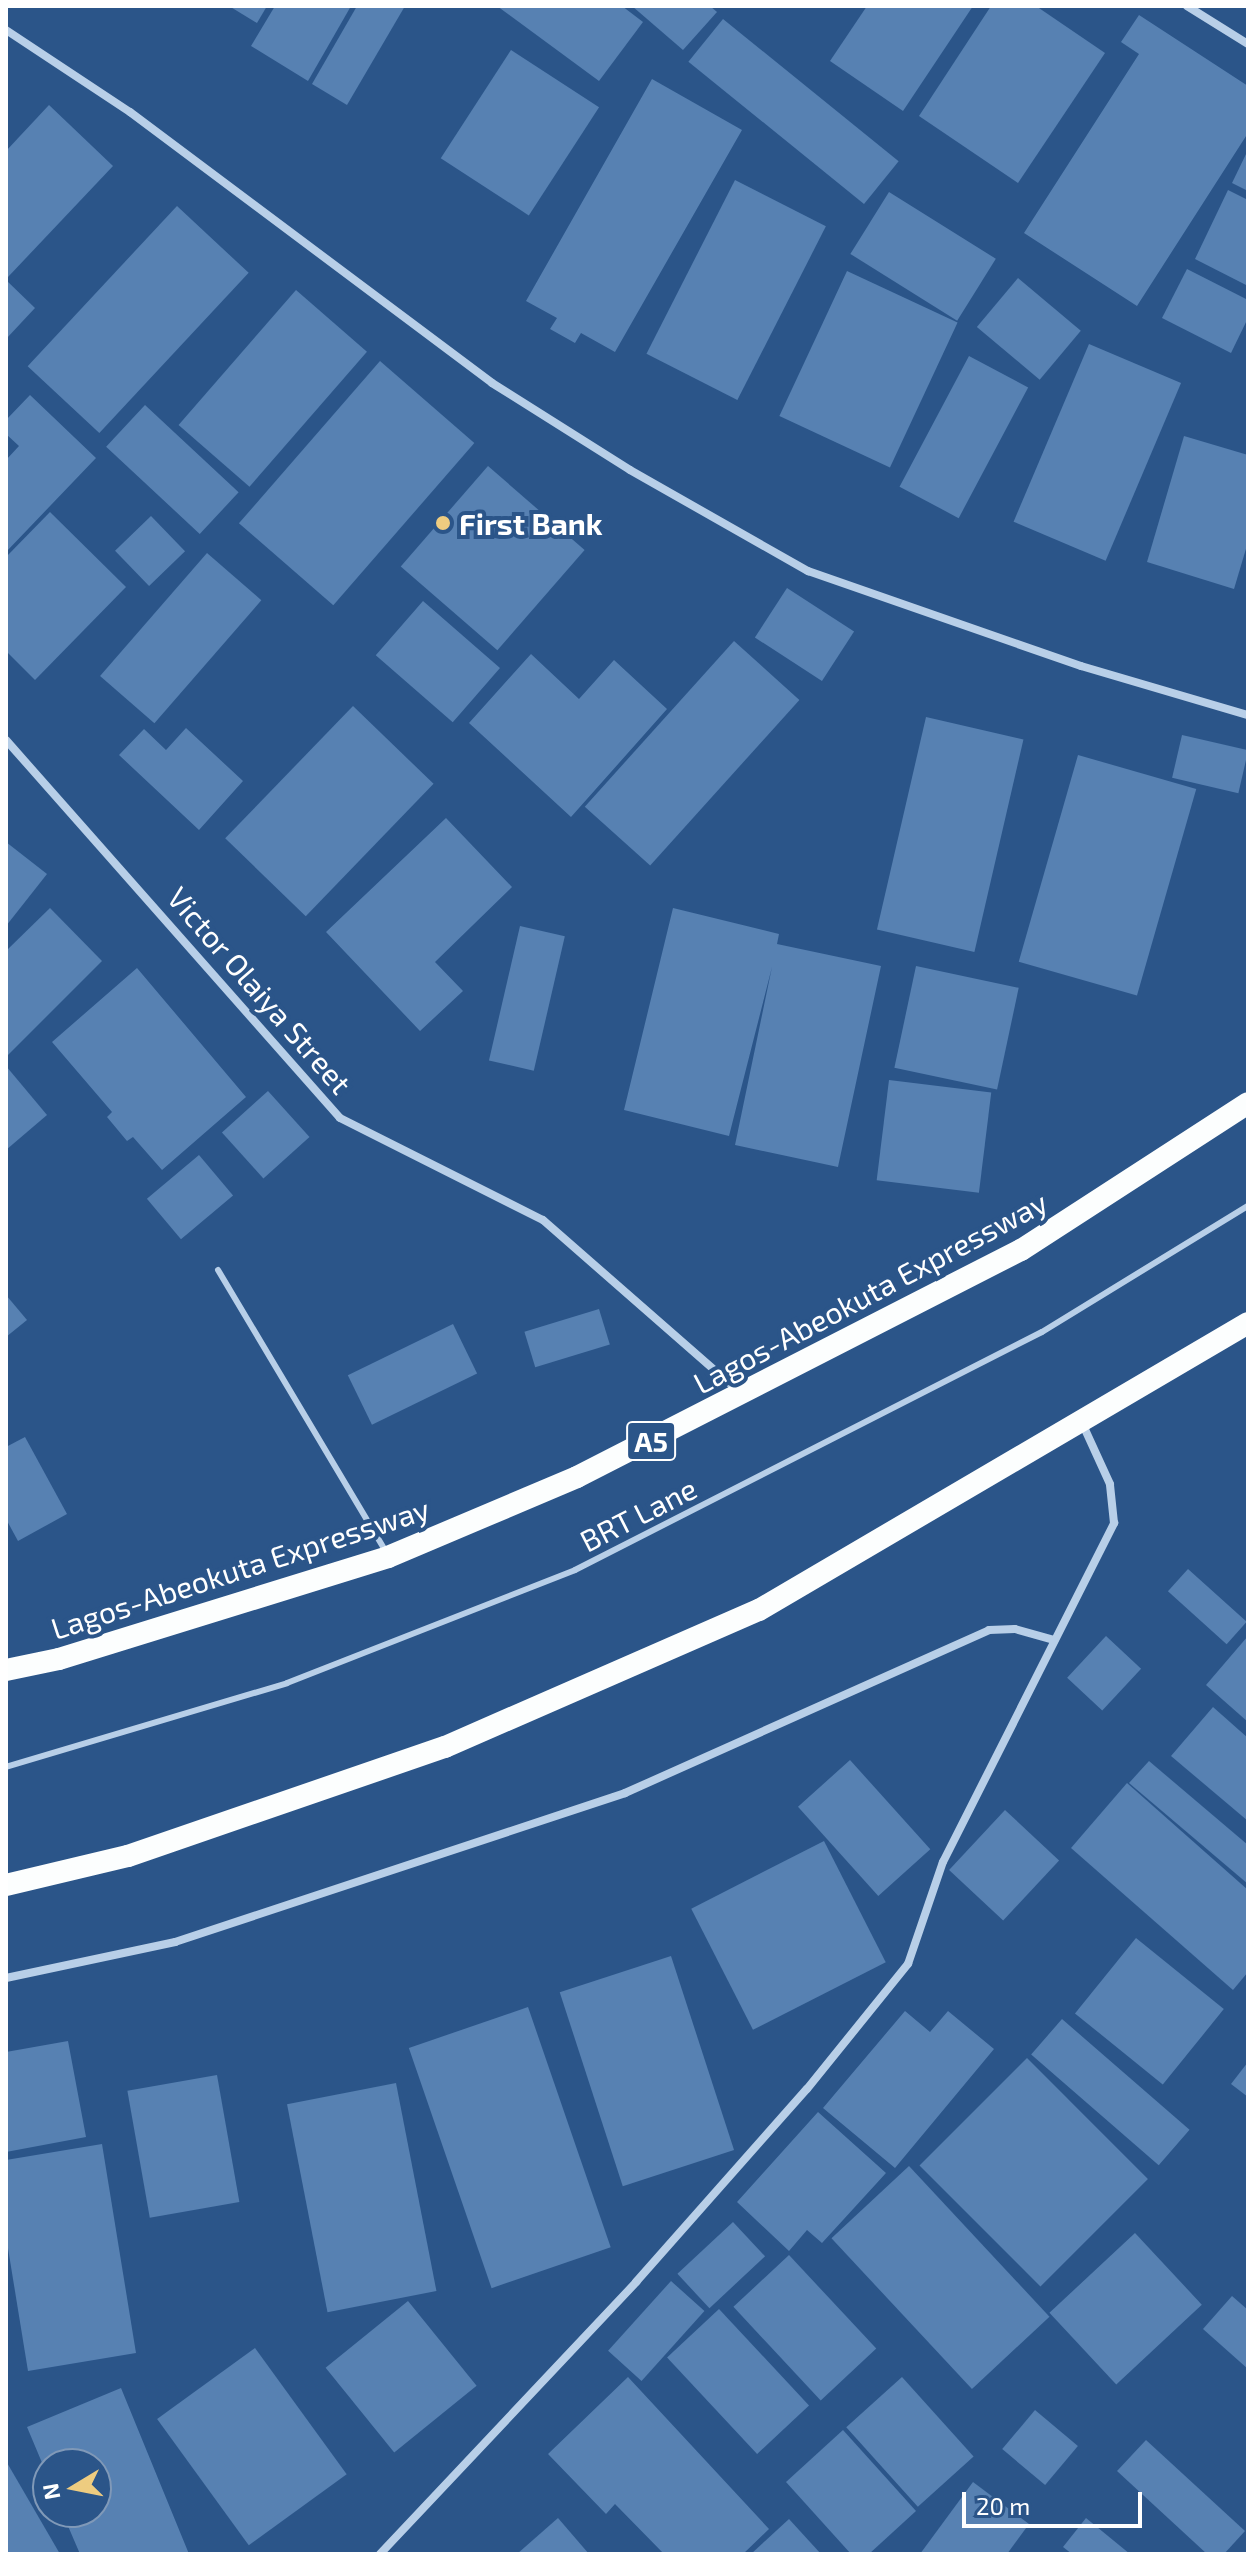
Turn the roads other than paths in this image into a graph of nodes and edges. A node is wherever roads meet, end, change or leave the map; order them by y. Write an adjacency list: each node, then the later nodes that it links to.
1 (1187, 6): 3 (street)
2 (6, 30): 4 (street)
3 (1248, 44)
4 (1248, 715)
5 (6, 740): 10 (street, Victor Olaiya Street)
6 (1248, 1103): 10 (highway, Lagos-Abeokuta Expressway / A5)
7 (1248, 1206): 15 (lane, BRT Lane)
8 (218, 1270): 12 (lane)
9 (1248, 1323): 11 (highway)
10 (745, 1396): 12 (highway, Lagos-Abeokuta Expressway / A5)
11 (1083, 1425): 13 (street); 16 (highway)
12 (388, 1557): 14 (highway, Lagos-Abeokuta Expressway / A5)
13 (1054, 1640): 17 (street); 18 (street)
14 (6, 1670)
15 (6, 1767)
16 (6, 1885)
17 (6, 1978)
18 (380, 2554)

